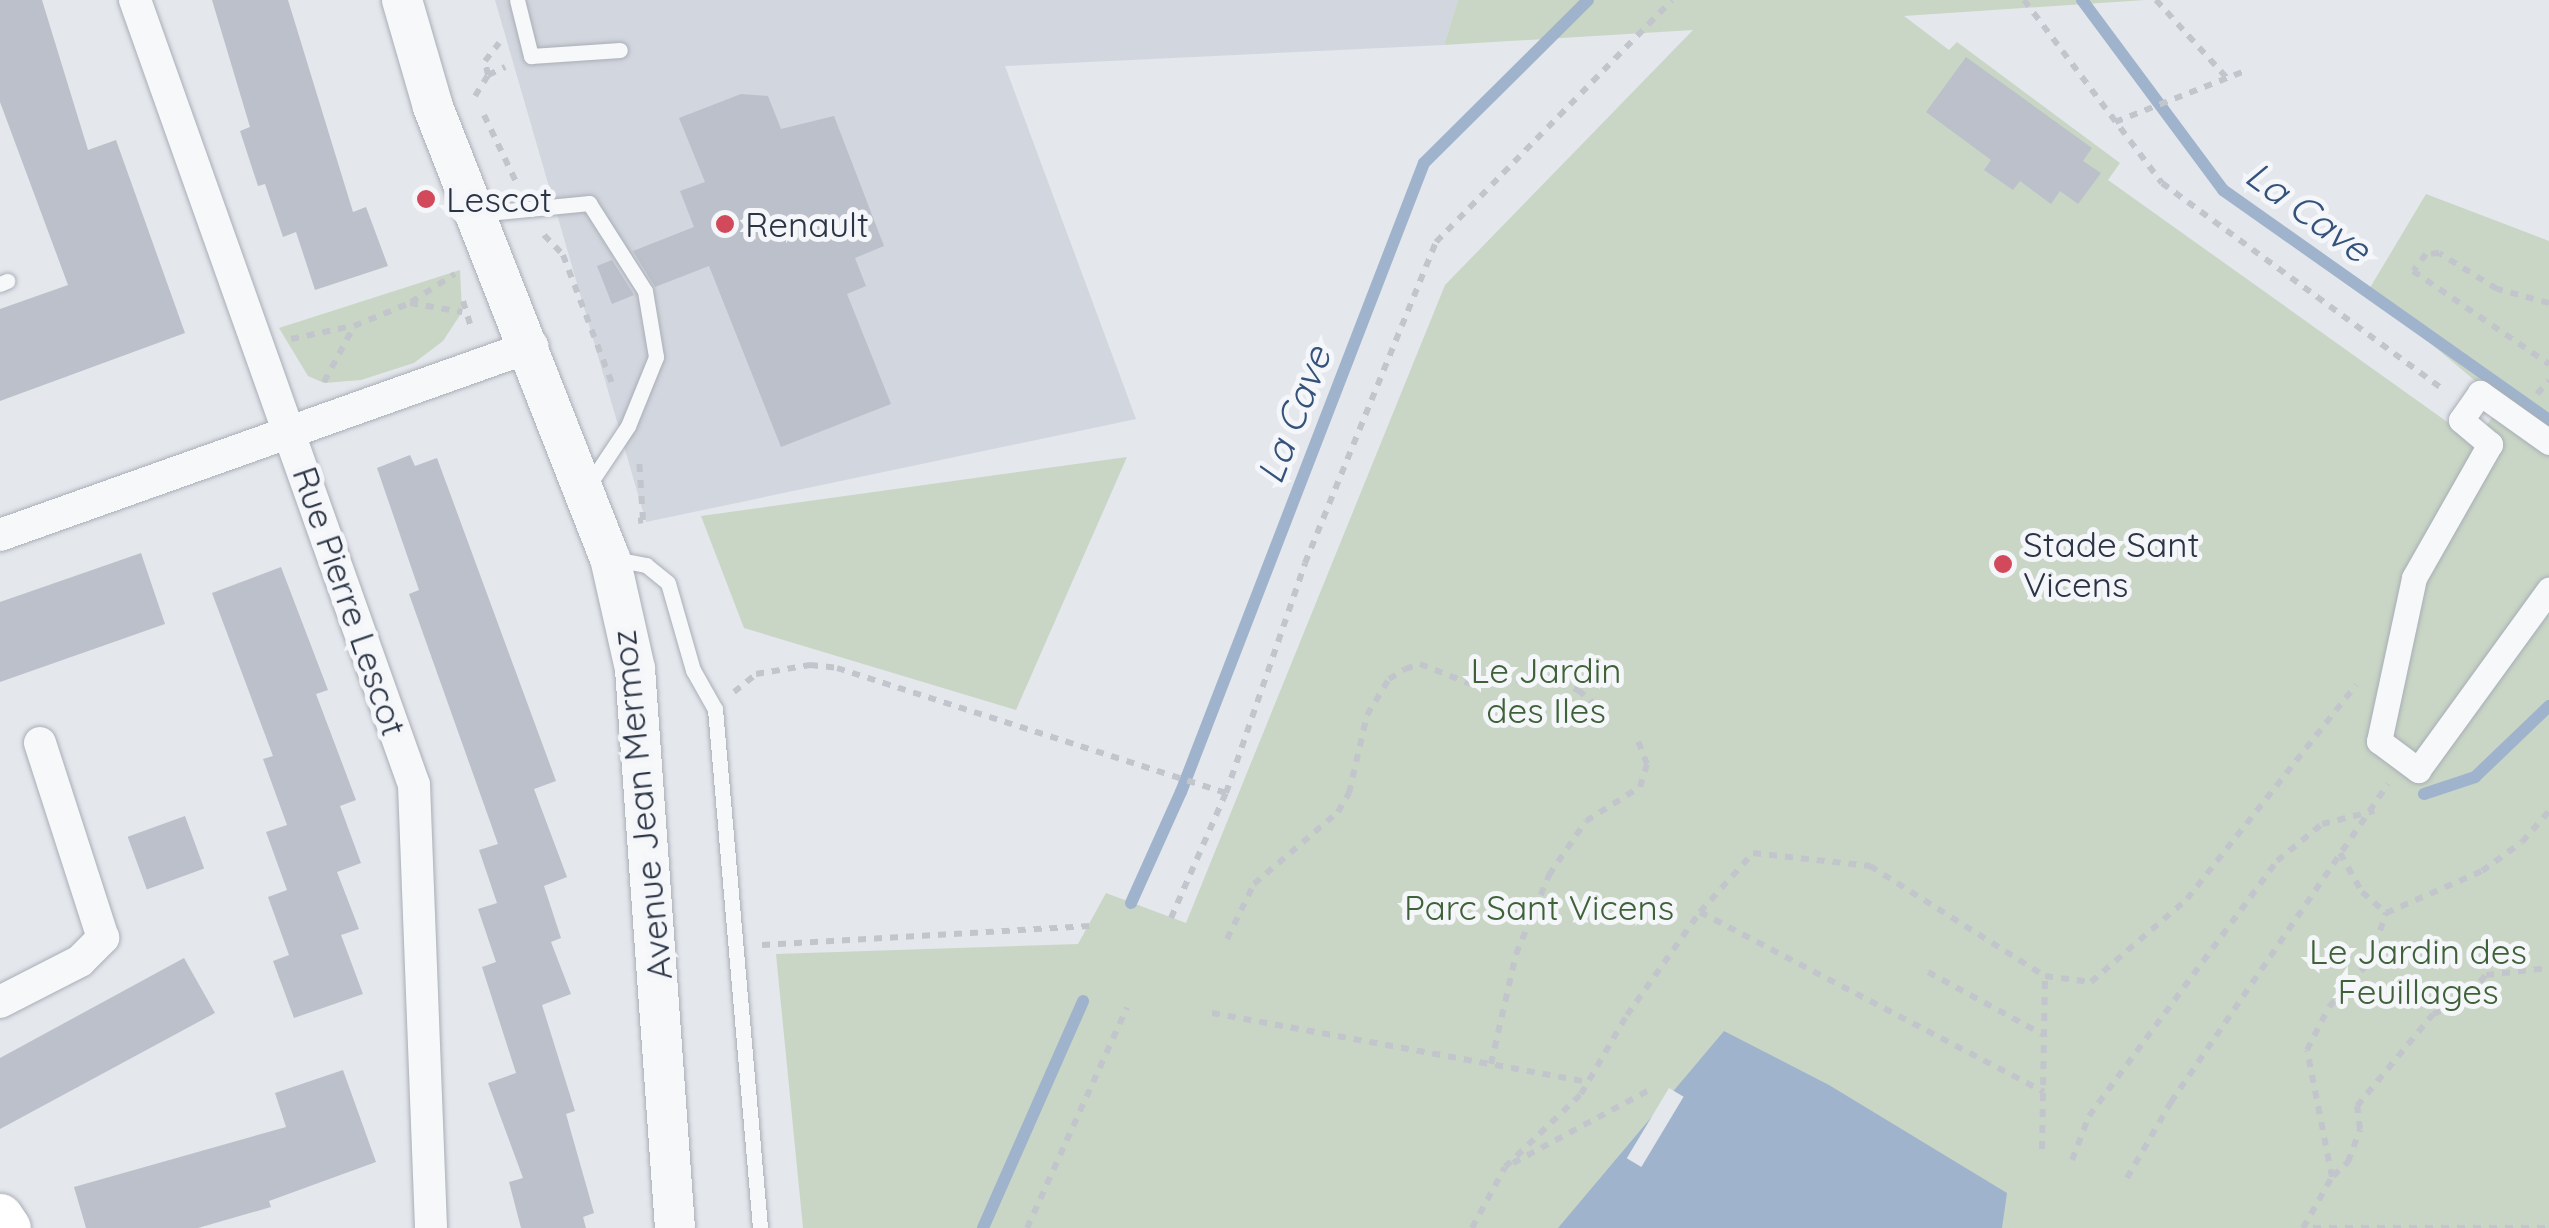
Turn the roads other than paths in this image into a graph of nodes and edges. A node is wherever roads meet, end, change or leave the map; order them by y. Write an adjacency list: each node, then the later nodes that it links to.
1 (135, 0): 7 (street, Rue Pierre Lescot)
2 (402, 0): 5 (street, Avenue Jean Mermoz)
3 (517, 0): 4 (lane)
4 (620, 50)
5 (477, 214): 6 (street, Avenue Jean Mermoz); 9 (lane)
6 (532, 346): 7 (street); 9 (street, Avenue Jean Mermoz)
7 (292, 432): 10 (street); 17 (street, Rue Pierre Lescot)
8 (2549, 442): 12 (street)
9 (588, 488): 11 (street, Avenue Jean Mermoz)
10 (0, 536)
11 (606, 544): 18 (street, Avenue Jean Mermoz); 19 (lane)
12 (2549, 590)
13 (40, 742): 14 (street)
14 (0, 1002)
15 (0, 1216): 16 (main road)
16 (8, 1228)
17 (431, 1228)
18 (676, 1228)
19 (760, 1228)

